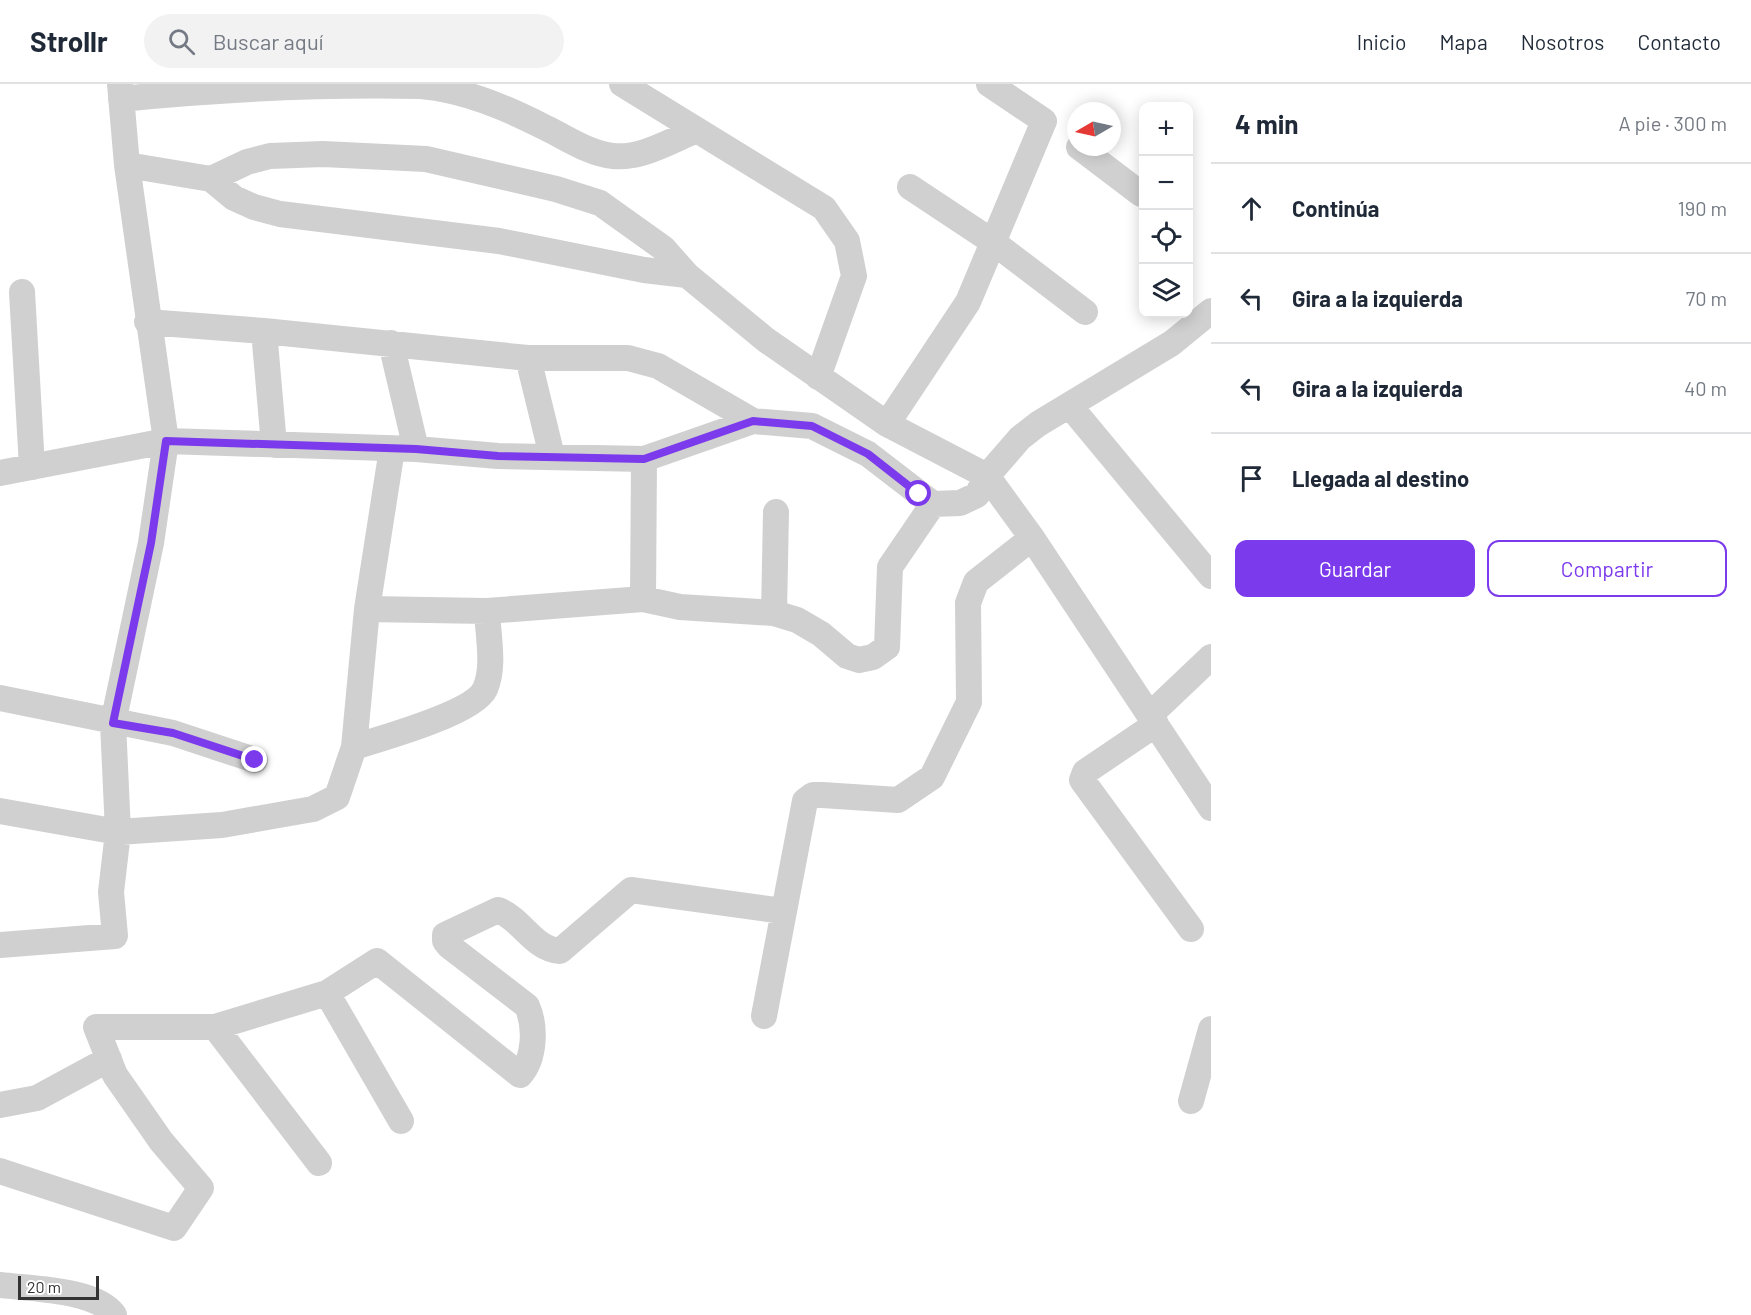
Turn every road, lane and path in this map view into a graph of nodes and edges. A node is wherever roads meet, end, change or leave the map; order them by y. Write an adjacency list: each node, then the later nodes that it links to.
1 (622, 84): 6 (street)
2 (989, 84): 5 (street)
3 (220, 86): 4 (street); 6 (street)
4 (121, 92): 9 (street)
5 (1044, 121): 7 (street); 13 (street)
6 (695, 131): 22 (street)
7 (1067, 138)
8 (1090, 156): 12 (street)
9 (127, 165): 10 (street); 17 (street)
10 (211, 179): 14 (street); 14 (street)
11 (910, 187): 13 (street)
12 (1139, 192)
13 (993, 242): 16 (street); 25 (street)
14 (687, 275): 22 (street)
15 (22, 292): 31 (street)
16 (1085, 312)
17 (147, 322): 19 (street); 26 (street)
18 (1207, 325): 23 (street)
19 (264, 331): 20 (street); 27 (street)
20 (391, 343): 21 (street); 28 (street)
21 (528, 358): 24 (street); 29 (street)
22 (818, 377): 25 (street)
23 (1070, 405): 33 (street); 37 (street)
24 (753, 421): 30 (street); 34 (street)
25 (887, 424): 33 (street)
26 (166, 441): 27 (street); 31 (street); 45 (street)
27 (274, 445): 28 (street)
28 (404, 449): 29 (street); 39 (street)
29 (552, 456): 30 (street)
30 (644, 459): 38 (street)
31 (32, 467): 32 (street)
32 (0, 473)
33 (987, 476): 34 (street); 36 (street)
34 (933, 504): 41 (street)
35 (776, 512): 41 (street)
36 (1032, 537): 44 (street); 51 (street)
37 (1211, 576)
38 (643, 599): 40 (street); 41 (street)
39 (367, 609): 40 (street); 46 (street)
40 (487, 611): 46 (street)
41 (774, 614)
42 (1211, 657): 44 (street)
43 (0, 698): 45 (street)
44 (1153, 719): 48 (street); 52 (street)
45 (113, 723): 47 (street); 50 (street)
46 (354, 747): 50 (street)
47 (255, 760)
48 (1211, 808)
49 (0, 810): 50 (street)
50 (118, 832): 53 (street)
51 (782, 911): 54 (street); 55 (street)
52 (1191, 929)
53 (0, 945)
54 (327, 993): 56 (street); 61 (street)
55 (764, 1016)
56 (215, 1027): 58 (street); 62 (street)
57 (1211, 1029): 59 (street)
58 (109, 1059): 60 (street); 63 (street)
59 (1191, 1101)
60 (0, 1105)
61 (401, 1121)
62 (319, 1163)
63 (0, 1171)
64 (0, 1285): 65 (street)
65 (114, 1315)

